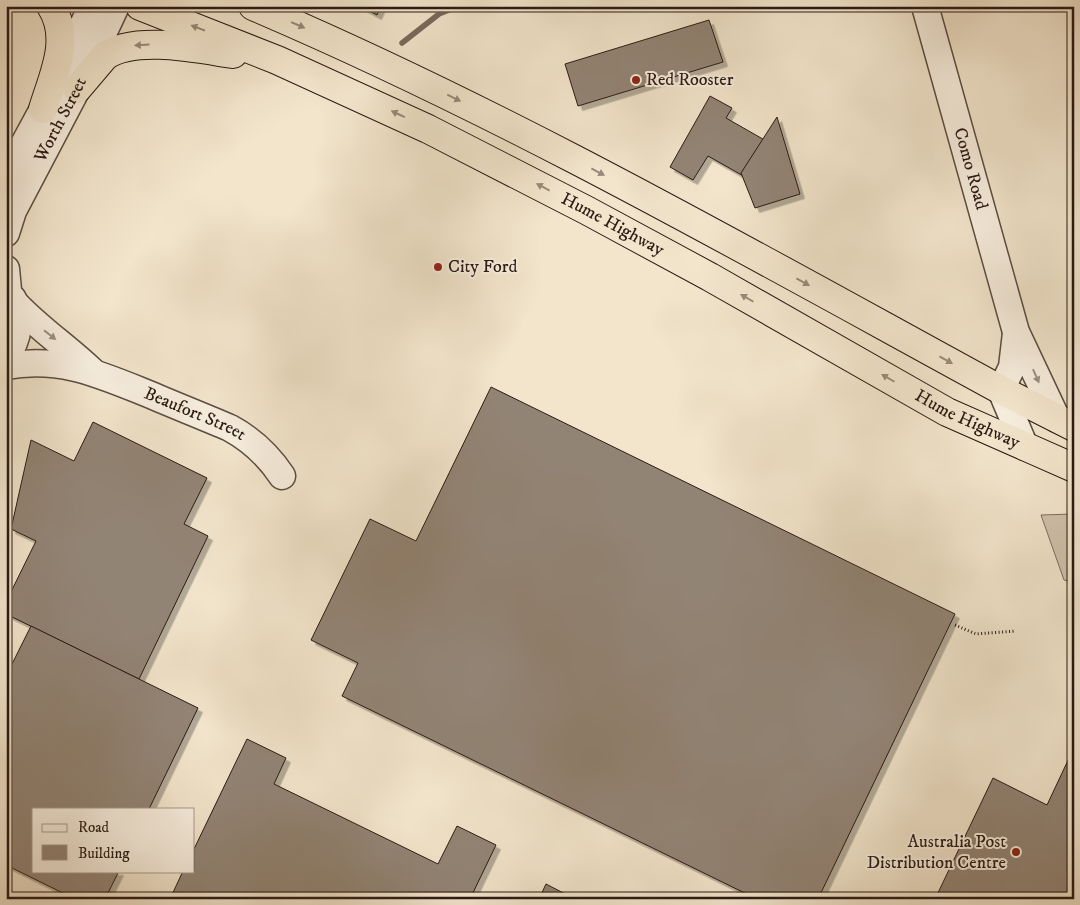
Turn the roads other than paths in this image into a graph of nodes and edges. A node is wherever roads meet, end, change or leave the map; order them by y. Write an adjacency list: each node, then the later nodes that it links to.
1 (51, 6): 9 (highway)
2 (92, 6): 9 (street, Worth Street)
3 (116, 6): 8 (street, Worth Street)
4 (140, 6): 7 (highway, Hume Highway, one-way to 4)
5 (253, 6): 17 (highway, one-way to 17)
6 (925, 6): 13 (street, Como Road)
7 (277, 60): 8 (highway, one-way to 8); 19 (highway, Hume Highway, one-way to 7)
8 (77, 90): 11 (street, Worth Street)
9 (43, 109): 10 (street, Worth Street)
10 (6, 177)
11 (6, 232)
12 (9, 287): 14 (street); 16 (street, Beaufort Street, one-way to 16)
13 (1016, 332): 17 (street, Como Road); 18 (street, Como Road, one-way to 18)
14 (6, 357)
15 (6, 366): 16 (street, Beaufort Street)
16 (94, 372): 21 (street, Beaufort Street)
17 (1001, 390): 18 (highway); 19 (street)
18 (1065, 423)
19 (1025, 447): 20 (highway, Hume Highway)
20 (1074, 468)
21 (282, 476)

